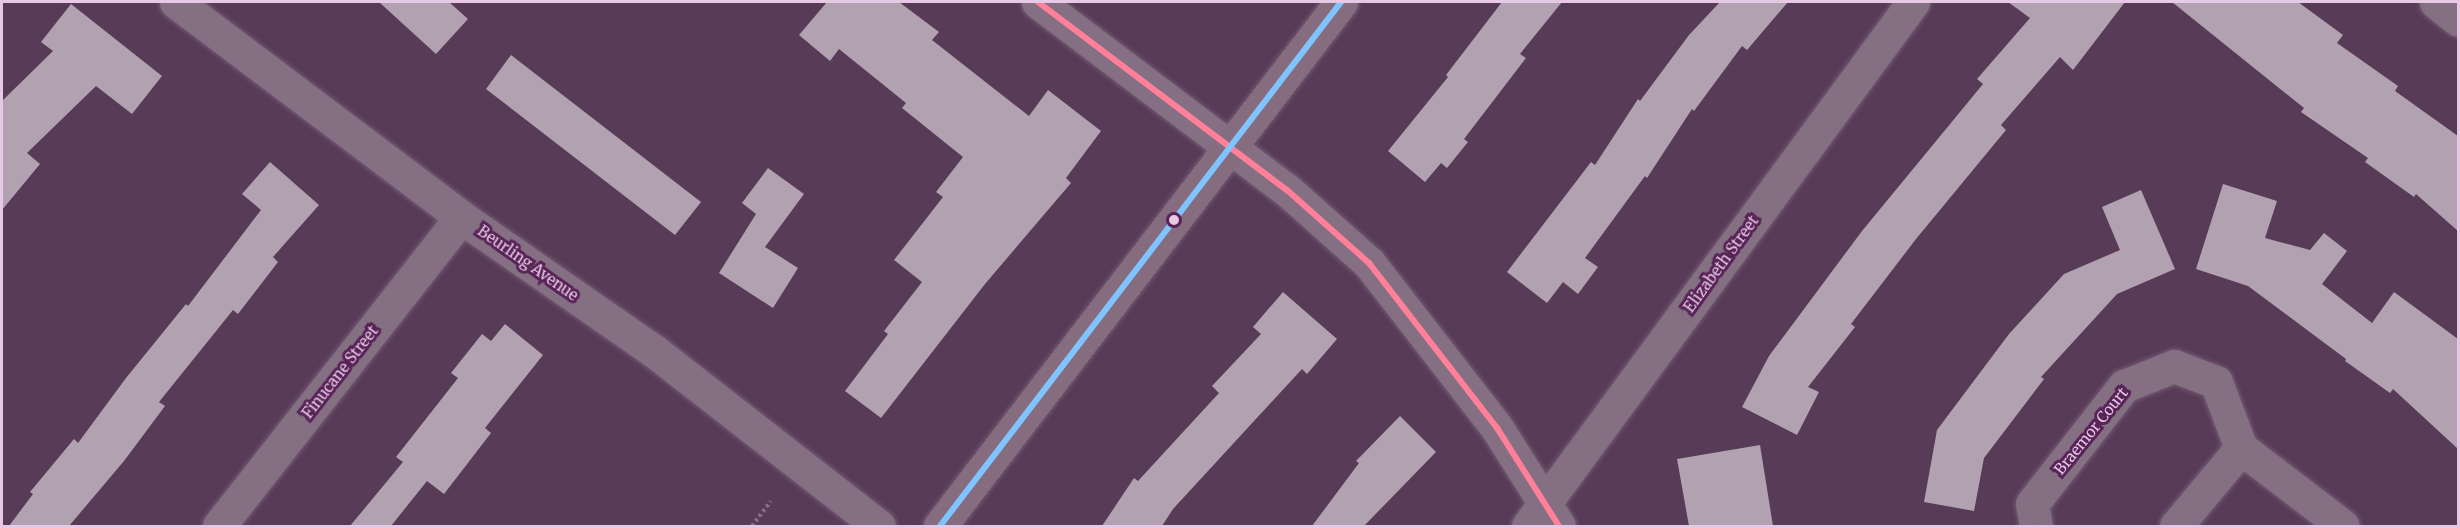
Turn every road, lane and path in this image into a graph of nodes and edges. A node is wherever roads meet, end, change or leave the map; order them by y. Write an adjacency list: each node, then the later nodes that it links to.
1 (176, 2): 8 (street, Beurling Avenue)
2 (1038, 2): 7 (street)
3 (1341, 2): 7 (main road)
4 (1913, 2): 11 (street, Elizabeth Street)
5 (2436, 2): 6 (street)
6 (2458, 20)
7 (1231, 147): 11 (street); 15 (main road)
8 (461, 217): 12 (street, Finucane Street); 14 (street, Beurling Avenue)
9 (2241, 448): 16 (street, Braemor Court); 17 (street); 18 (street)
10 (771, 501): 13 (path)
11 (1544, 519)
12 (219, 526)
13 (752, 526)
14 (879, 526)
15 (940, 526)
16 (2036, 526)
17 (2176, 526)
18 (2343, 526)

